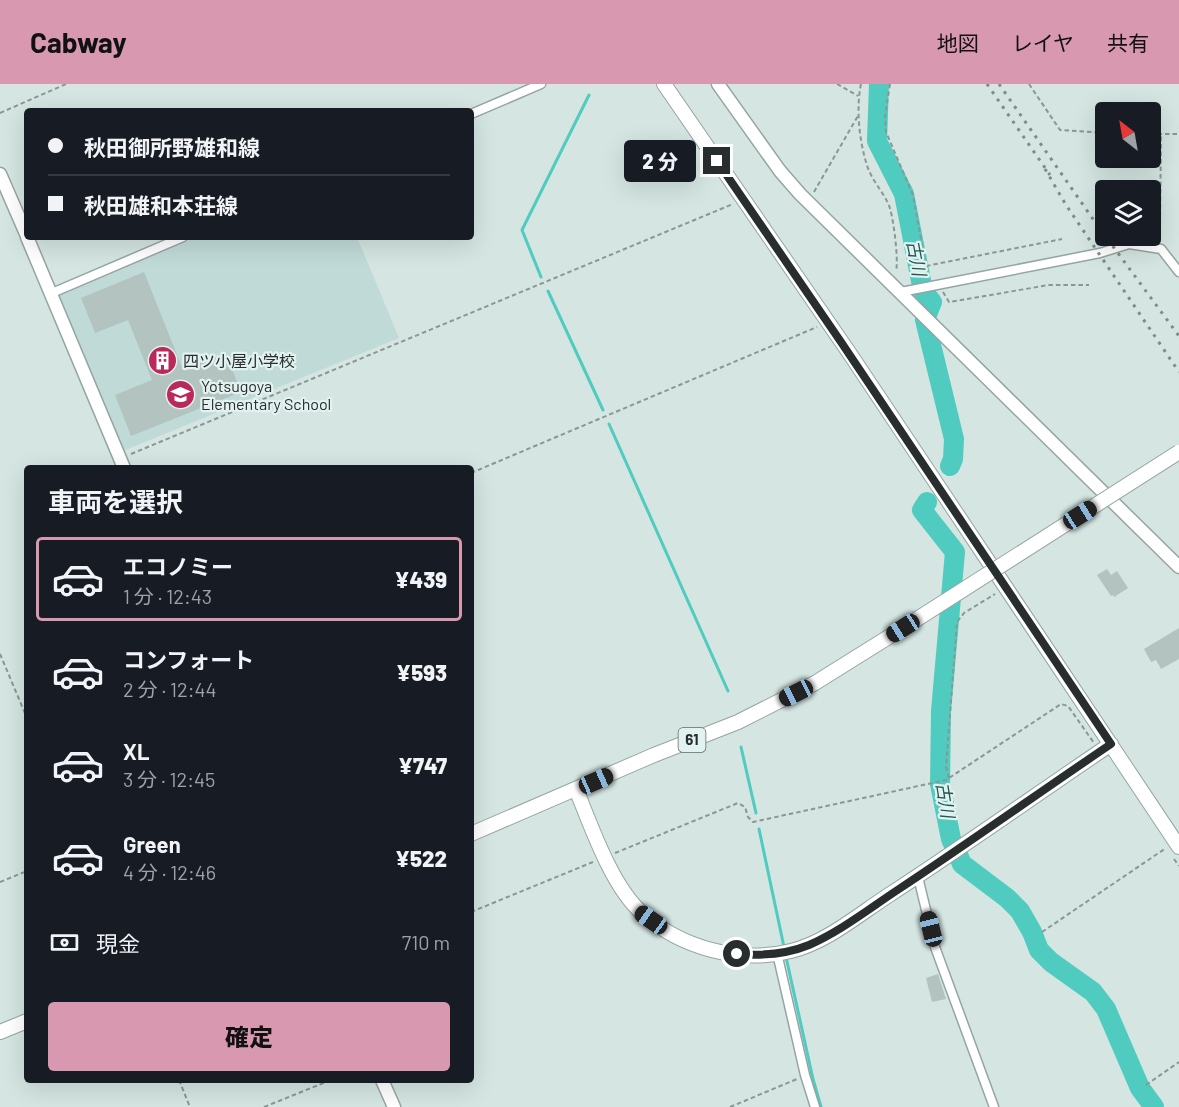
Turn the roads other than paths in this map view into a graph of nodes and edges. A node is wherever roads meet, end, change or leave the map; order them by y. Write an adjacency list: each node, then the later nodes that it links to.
1 (541, 84): 4 (street)
2 (664, 84): 15 (main road)
3 (718, 84): 10 (street)
4 (474, 113)
5 (0, 174): 6 (street)
6 (24, 230)
7 (28, 240): 11 (street)
8 (176, 240): 11 (street)
9 (1179, 272): 10 (street)
10 (907, 291): 14 (street)
11 (52, 293): 13 (street)
12 (1179, 452): 16 (main road, 61, bridge)
13 (122, 463)
14 (1179, 567)
15 (1105, 747): 18 (main road); 19 (main road)
16 (576, 789): 17 (main road, 61); 20 (main road)
17 (474, 833)
18 (1173, 847)
19 (918, 877): 20 (main road); 26 (street)
20 (782, 952): 25 (street)
21 (24, 1023): 22 (main road)
22 (0, 1032)
23 (383, 1083): 24 (street)
24 (394, 1107)
25 (814, 1107)
26 (994, 1107)

